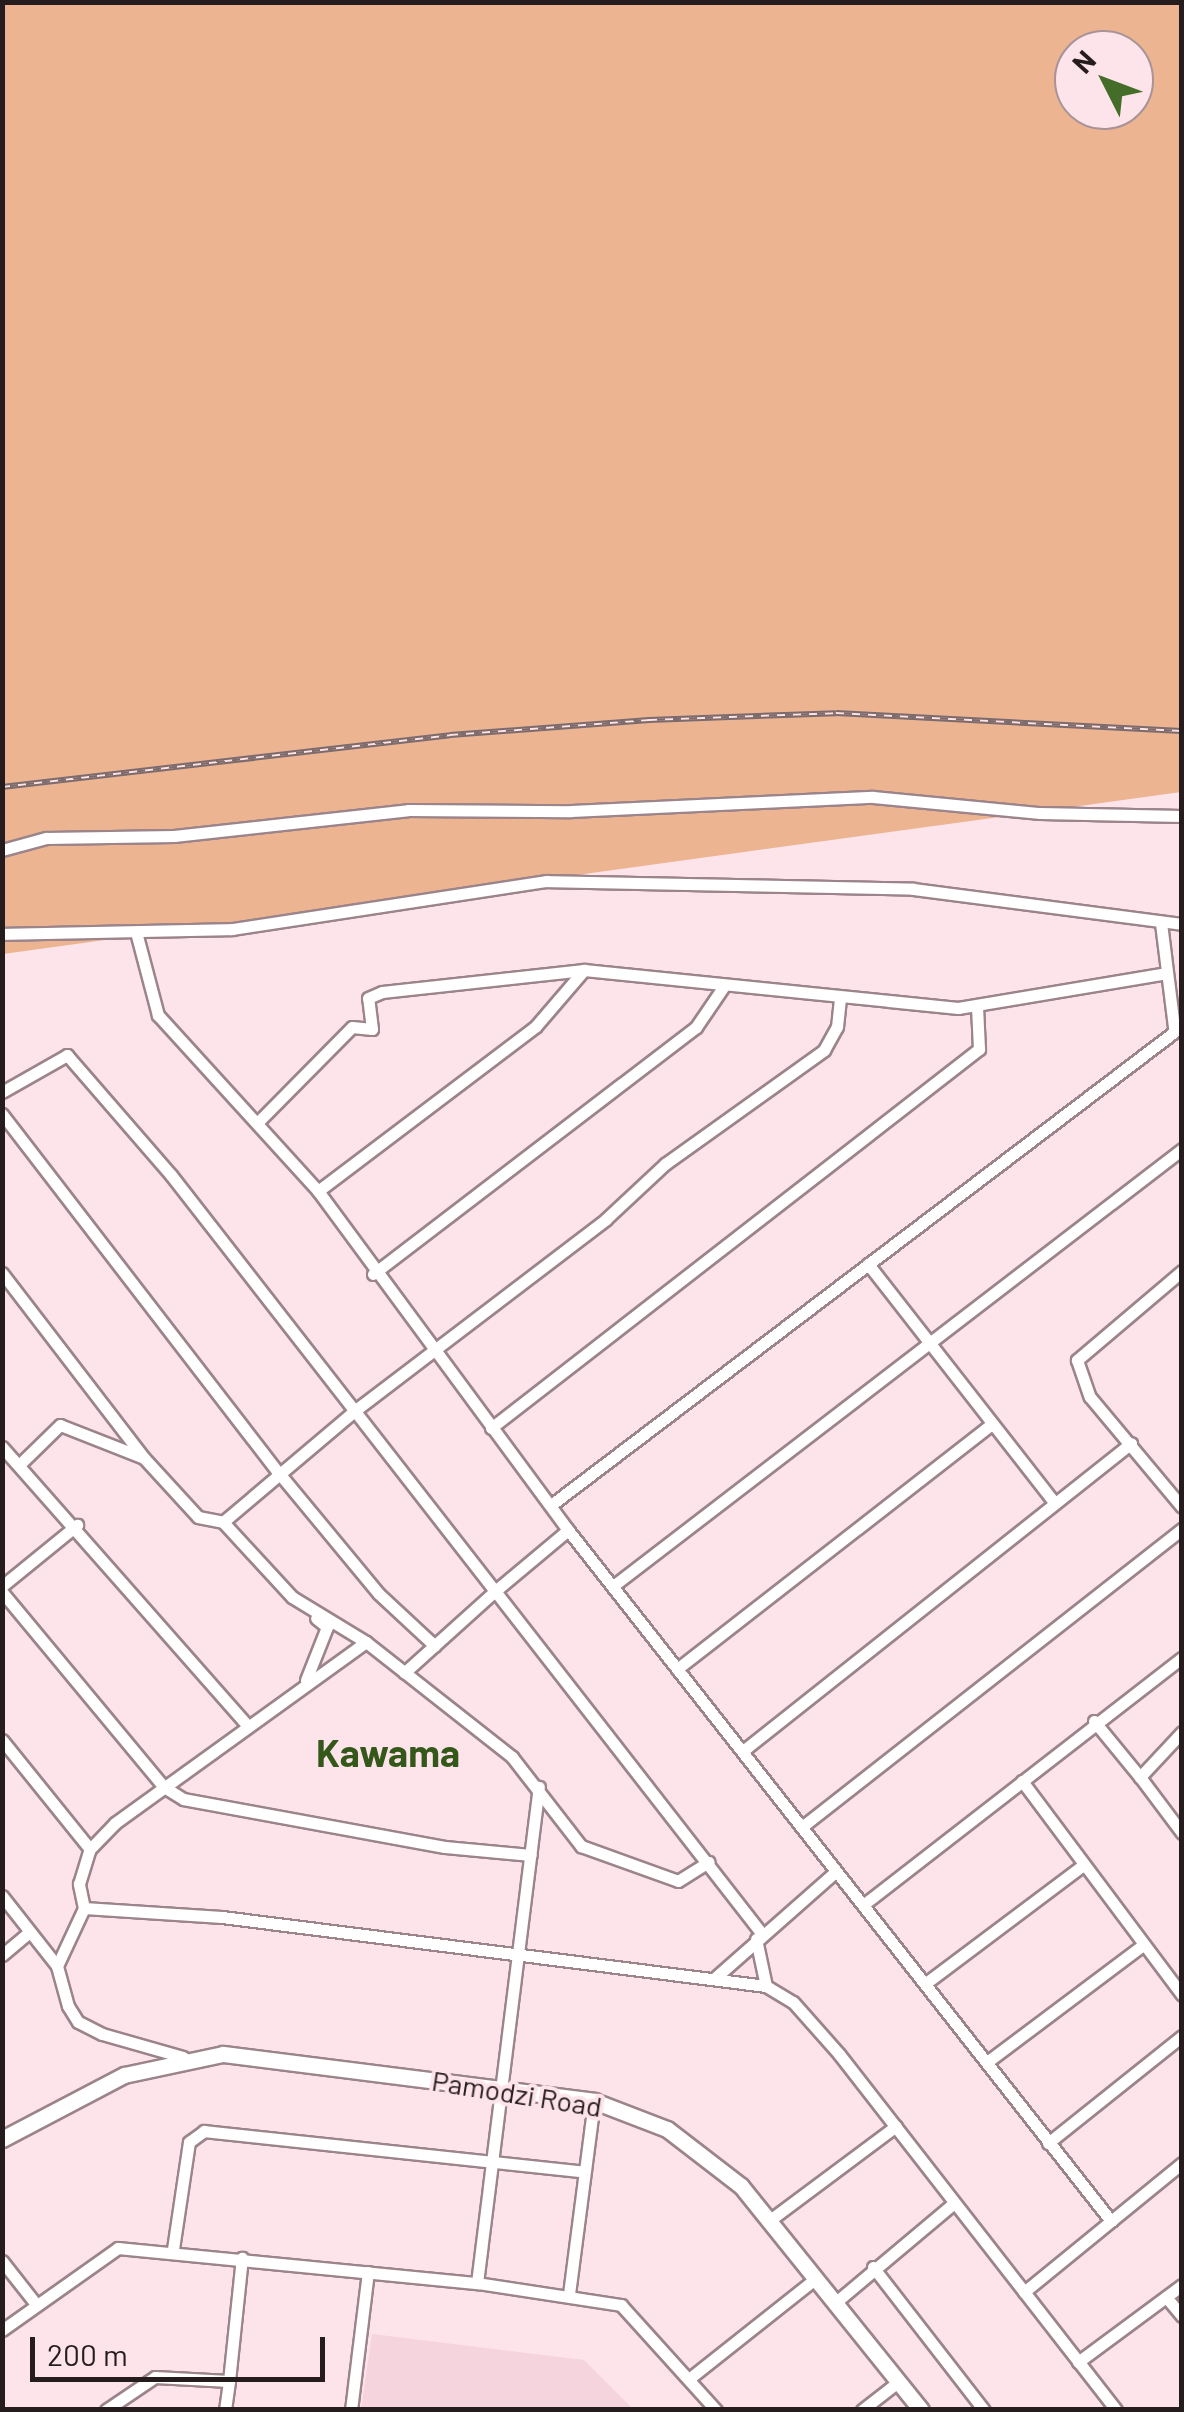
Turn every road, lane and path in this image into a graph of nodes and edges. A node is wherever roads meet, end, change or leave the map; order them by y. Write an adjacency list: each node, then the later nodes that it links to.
1 (1182, 816): 2 (street)
2 (2, 850)
3 (1161, 923): 4 (street); 5 (street); 8 (street)
4 (1182, 924)
5 (136, 932): 6 (street); 15 (street)
6 (2, 934)
7 (584, 970): 9 (street); 15 (street); 17 (street)
8 (1167, 974): 11 (street); 12 (street)
9 (724, 986): 10 (street); 21 (street)
10 (840, 1000): 11 (street); 23 (street)
11 (977, 1007): 26 (street)
12 (1178, 1026): 18 (street)
13 (2, 1092): 24 (street)
14 (2, 1114): 31 (street)
15 (260, 1121): 17 (street)
16 (1182, 1149): 22 (street)
17 (318, 1191): 21 (street)
18 (868, 1264): 22 (street); 33 (street)
19 (1182, 1271): 27 (street)
20 (2, 1273): 29 (street)
21 (373, 1274): 23 (street)
22 (925, 1340): 25 (street); 39 (street)
23 (433, 1354): 24 (street); 26 (street)
24 (353, 1412): 31 (street); 40 (street)
25 (992, 1424): 32 (street); 46 (street)
26 (491, 1428): 33 (street)
27 (1130, 1443): 32 (street); 34 (street)
28 (2, 1446): 30 (street)
29 (144, 1458): 30 (street); 35 (street)
30 (20, 1464): 36 (street)
31 (278, 1472): 35 (street); 44 (street)
32 (1055, 1502): 53 (street)
33 (551, 1506): 38 (street)
34 (1182, 1507)
35 (223, 1522): 42 (street)
36 (77, 1526): 41 (street); 50 (street)
37 (1182, 1529): 60 (street)
38 (568, 1530): 39 (street); 40 (street)
39 (613, 1586): 46 (street)
40 (495, 1591): 44 (street); 64 (street)
41 (3, 1592): 56 (street)
42 (292, 1597): 43 (street); 48 (street)
43 (366, 1642): 47 (street); 48 (street)
44 (435, 1646): 47 (street)
45 (1182, 1658): 49 (street)
46 (677, 1669): 53 (street)
47 (404, 1674): 57 (street)
48 (306, 1680): 50 (street)
49 (1094, 1722): 54 (street); 55 (street)
50 (248, 1726): 56 (street)
51 (1182, 1732): 54 (street)
52 (2, 1740): 62 (street)
53 (744, 1750): 60 (street)
54 (1140, 1777): 61 (street)
55 (1022, 1781): 65 (street); 68 (street)
56 (164, 1787): 62 (street); 63 (street)
57 (539, 1787): 58 (street); 59 (street)
58 (558, 1813): 59 (street); 64 (street)
59 (537, 1817): 63 (street)
60 (803, 1826): 66 (street)
61 (1182, 1833)
62 (90, 1849): 69 (street)
63 (532, 1855): 73 (street)
64 (709, 1862): 71 (street)
65 (1083, 1864): 72 (street); 77 (street)
66 (835, 1872): 68 (street); 71 (street)
67 (2, 1896): 70 (street)
68 (863, 1906): 77 (street)
69 (84, 1908): 73 (street); 75 (street)
70 (29, 1932): 74 (street); 75 (street)
71 (759, 1937): 76 (street); 78 (street)
72 (1144, 1944): 79 (street); 82 (street)
73 (518, 1954): 76 (street); 83 (street)
74 (2, 1955)
75 (57, 1966): 81 (street)
76 (716, 1977): 78 (street)
77 (926, 1983): 82 (street)
78 (766, 1986): 85 (street)
79 (1182, 1994)
80 (1182, 2036): 87 (street)
81 (183, 2058): 83 (street, Pamodzi Road); 86 (street, Pamodzi Road)
82 (987, 2062): 87 (street)
83 (501, 2090): 84 (street, Pamodzi Road); 88 (street)
84 (594, 2101): 90 (street); 92 (street, Pamodzi Road)
85 (896, 2126): 91 (street); 92 (street)
86 (2, 2140)
87 (1048, 2143): 93 (street)
88 (494, 2160): 90 (street); 94 (street); 100 (street)
89 (1182, 2162): 93 (street)
90 (581, 2171): 103 (street)
91 (954, 2203): 97 (street); 102 (street)
92 (770, 2220): 99 (street, Pamodzi Road)
93 (1110, 2222): 102 (street)
94 (174, 2249): 95 (street); 106 (street)
95 (242, 2258): 98 (street); 111 (street)
96 (2, 2261): 106 (street)
97 (873, 2268): 105 (street); 119 (street)
98 (368, 2272): 100 (street); 115 (street)
99 (816, 2278): 105 (street, Pamodzi Road); 110 (street)
100 (477, 2282): 103 (street)
101 (1182, 2284): 104 (street)
102 (1024, 2292): 109 (street)
103 (569, 2294): 110 (street)
104 (1166, 2297): 107 (street); 109 (street)
105 (836, 2302): 112 (street, Pamodzi Road)
106 (35, 2303): 108 (street)
107 (1182, 2316)
108 (2, 2330)
109 (1078, 2362): 120 (street)
110 (690, 2378): 116 (street)
111 (229, 2381): 113 (street); 114 (street)
112 (898, 2382): 117 (street); 118 (street, Pamodzi Road)
113 (106, 2410)
114 (225, 2410)
115 (351, 2410)
116 (716, 2410)
117 (862, 2410)
118 (921, 2410)
119 (984, 2410)
120 (1116, 2410)

